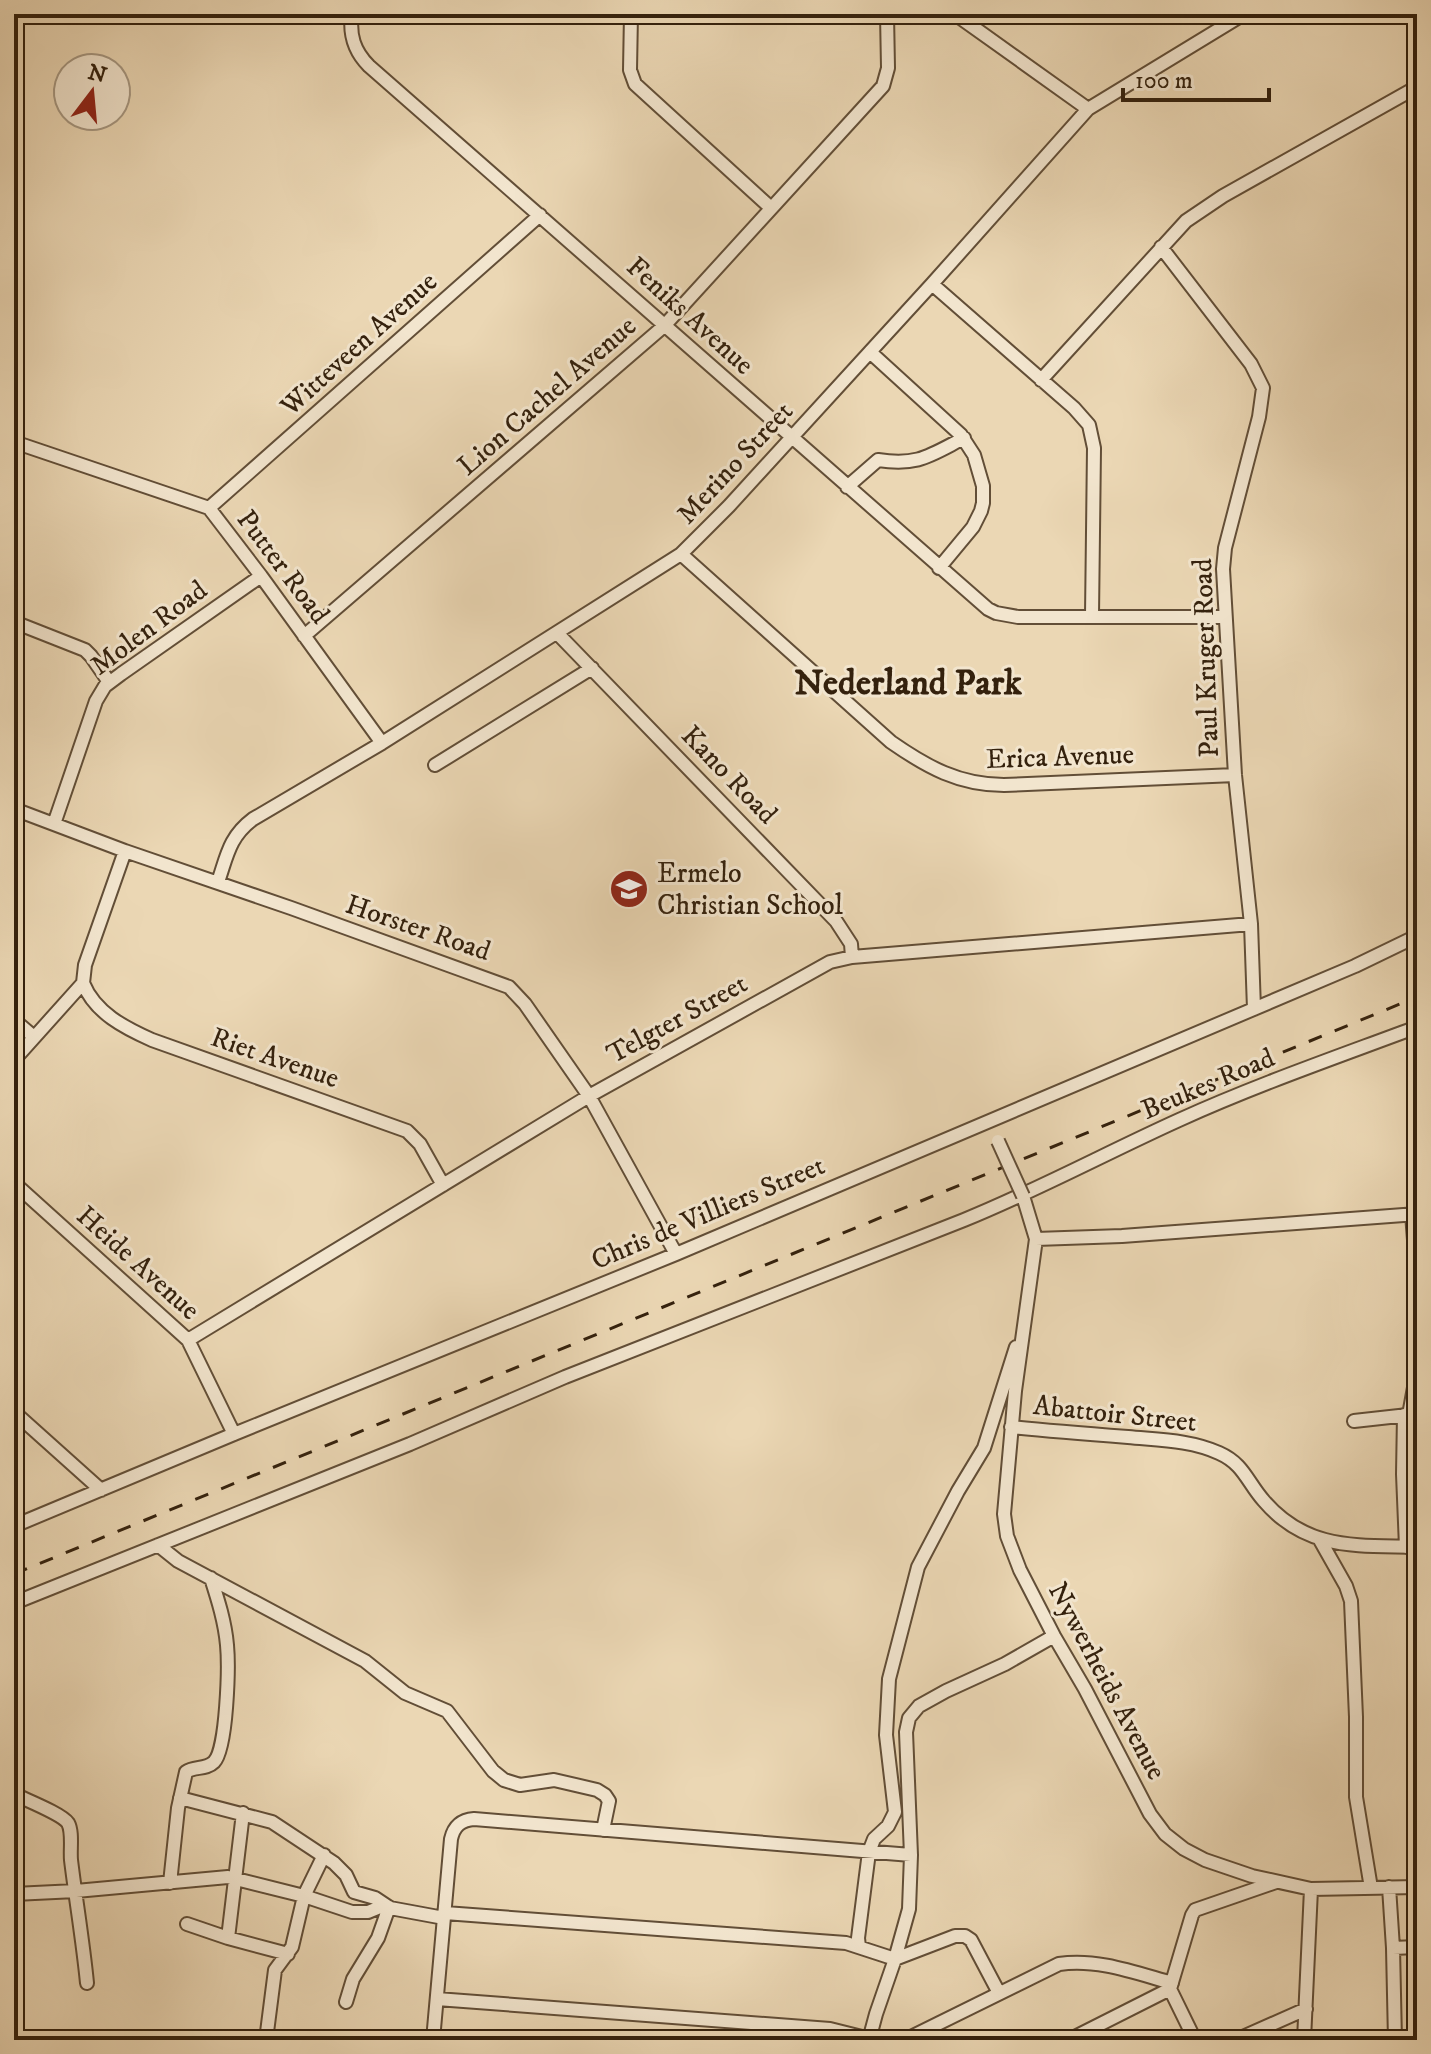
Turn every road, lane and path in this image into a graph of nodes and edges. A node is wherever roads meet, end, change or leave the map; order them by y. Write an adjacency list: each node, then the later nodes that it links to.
1 (352, 14): 9 (street, Feniks Avenue)
2 (631, 14): 8 (street)
3 (887, 14): 8 (street, Lion Cachel Avenue)
4 (955, 14): 7 (street)
5 (1244, 14): 7 (street, Merino Street)
6 (1417, 87): 10 (street)
7 (1088, 109): 11 (street, Merino Street)
8 (771, 208): 12 (street, Lion Cachel Avenue)
9 (540, 215): 12 (street, Feniks Avenue); 19 (street, Witteveen Avenue)
10 (1161, 247): 14 (street); 24 (street, Paul Kruger Road)
11 (932, 284): 13 (street, Merino Street); 14 (street)
12 (664, 326): 15 (street, Feniks Avenue); 27 (street, Lion Cachel Avenue)
13 (870, 352): 15 (street, Merino Street); 16 (street)
14 (1041, 380): 23 (street)
15 (791, 438): 18 (street, Feniks Avenue); 20 (street, Merino Street)
16 (964, 438): 18 (street); 21 (street)
17 (14, 442): 19 (street, Putter Road)
18 (847, 487): 21 (street, Feniks Avenue)
19 (209, 508): 22 (street, Putter Road)
20 (681, 554): 26 (street, Merino Street); 32 (street, Erica Avenue)
21 (939, 568): 23 (street, Feniks Avenue)
22 (261, 576): 27 (street, Putter Road); 29 (street, Molen Road)
23 (1092, 616): 24 (street, Feniks Avenue)
24 (1225, 617): 32 (street, Paul Kruger Road)
25 (14, 622): 29 (street)
26 (558, 634): 28 (street, Kano Road); 30 (street, Merino Street)
27 (304, 636): 30 (street, Putter Road)
28 (592, 668): 31 (street); 39 (street, Kano Road)
29 (109, 682): 34 (street, Molen Road)
30 (382, 743): 36 (street, Merino Street)
31 (435, 765)
32 (1235, 775): 37 (street, Paul Kruger Road)
33 (14, 809): 34 (street, Horster Road)
34 (54, 824): 35 (street, Horster Road)
35 (125, 851): 36 (street, Horster Road); 40 (street)
36 (218, 882): 46 (street, Horster Road)
37 (1251, 924): 39 (street, Telgter Street); 41 (street, Paul Kruger Road)
38 (1417, 936): 41 (street, Chris de Villiers Street)
39 (852, 957): 46 (street, Telgter Street)
40 (83, 983): 44 (street); 49 (street, Riet Avenue)
41 (1254, 1009): 47 (street, Chris de Villiers Street)
42 (14, 1020): 44 (street)
43 (1417, 1027): 50 (street, Beukes Road)
44 (34, 1037): 45 (street)
45 (14, 1060)
46 (589, 1096): 49 (street, Telgter Street); 53 (street, Horster Road)
47 (990, 1120): 50 (street, bridge); 53 (street, Chris de Villiers Street)
48 (14, 1183): 56 (street, Heide Avenue)
49 (443, 1185): 56 (street, Telgter Street)
50 (1023, 1196): 52 (street); 66 (street, Beukes Road)
51 (1414, 1214): 52 (street); 54 (street)
52 (1036, 1239): 55 (street)
53 (676, 1254): 62 (street, Chris de Villiers Street)
54 (1417, 1279)
55 (1023, 1333): 61 (street, Nywerheids Avenue); 75 (street)
56 (188, 1340): 62 (street, Heide Avenue)
57 (1417, 1371): 59 (street)
58 (14, 1412): 63 (street)
59 (1410, 1415): 60 (street); 67 (street)
60 (1354, 1421)
61 (1011, 1427): 65 (street, Abattoir Street); 70 (street, Nywerheids Avenue)
62 (234, 1434): 63 (street, Chris de Villiers Street)
63 (101, 1490): 64 (street, Chris de Villiers Street)
64 (14, 1526)
65 (1320, 1540): 67 (street, Abattoir Street); 83 (street)
66 (158, 1545): 68 (street); 69 (street, Beukes Road)
67 (1412, 1547)
68 (211, 1578): 72 (street); 74 (street)
69 (14, 1603)
70 (1054, 1636): 77 (street); 79 (street, Nywerheids Avenue)
71 (14, 1794): 85 (street)
72 (180, 1798): 73 (street); 80 (street)
73 (243, 1813): 76 (street); 78 (street)
74 (603, 1830): 75 (street); 89 (street)
75 (869, 1852): 77 (street); 92 (street)
76 (324, 1855): 87 (street); 88 (street)
77 (911, 1855): 96 (street)
78 (235, 1879): 80 (street); 87 (street); 91 (street)
79 (1277, 1882): 84 (street, Nywerheids Avenue); 98 (street)
80 (170, 1883): 85 (street)
81 (1389, 1887): 82 (street, Nywerheids Avenue); 83 (street, Nywerheids Avenue); 94 (street)
82 (1417, 1887)
83 (1371, 1888): 84 (street, Nywerheids Avenue)
84 (1311, 1889): 102 (street)
85 (76, 1891): 86 (street); 97 (street)
86 (14, 1894)
87 (304, 1896): 88 (street); 95 (street)
88 (387, 1906): 89 (street); 101 (street)
89 (444, 1915): 92 (street); 100 (street)
90 (187, 1924): 91 (street)
91 (228, 1938): 95 (street)
92 (859, 1947): 96 (street)
93 (1417, 1947): 94 (street)
94 (1393, 1948): 111 (street)
95 (288, 1954): 103 (street)
96 (894, 1962): 99 (street); 105 (street)
97 (87, 1983)
98 (1171, 1986): 99 (street); 107 (street); 108 (street)
99 (999, 1993): 106 (street)
100 (437, 1999): 104 (street); 105 (street)
101 (346, 2002)
102 (1306, 2009): 109 (street); 110 (street)
103 (266, 2040)
104 (433, 2040)
105 (871, 2040)
106 (905, 2040)
107 (1069, 2040)
108 (1195, 2040)
109 (1236, 2040)
110 (1304, 2040)
111 (1395, 2040)

